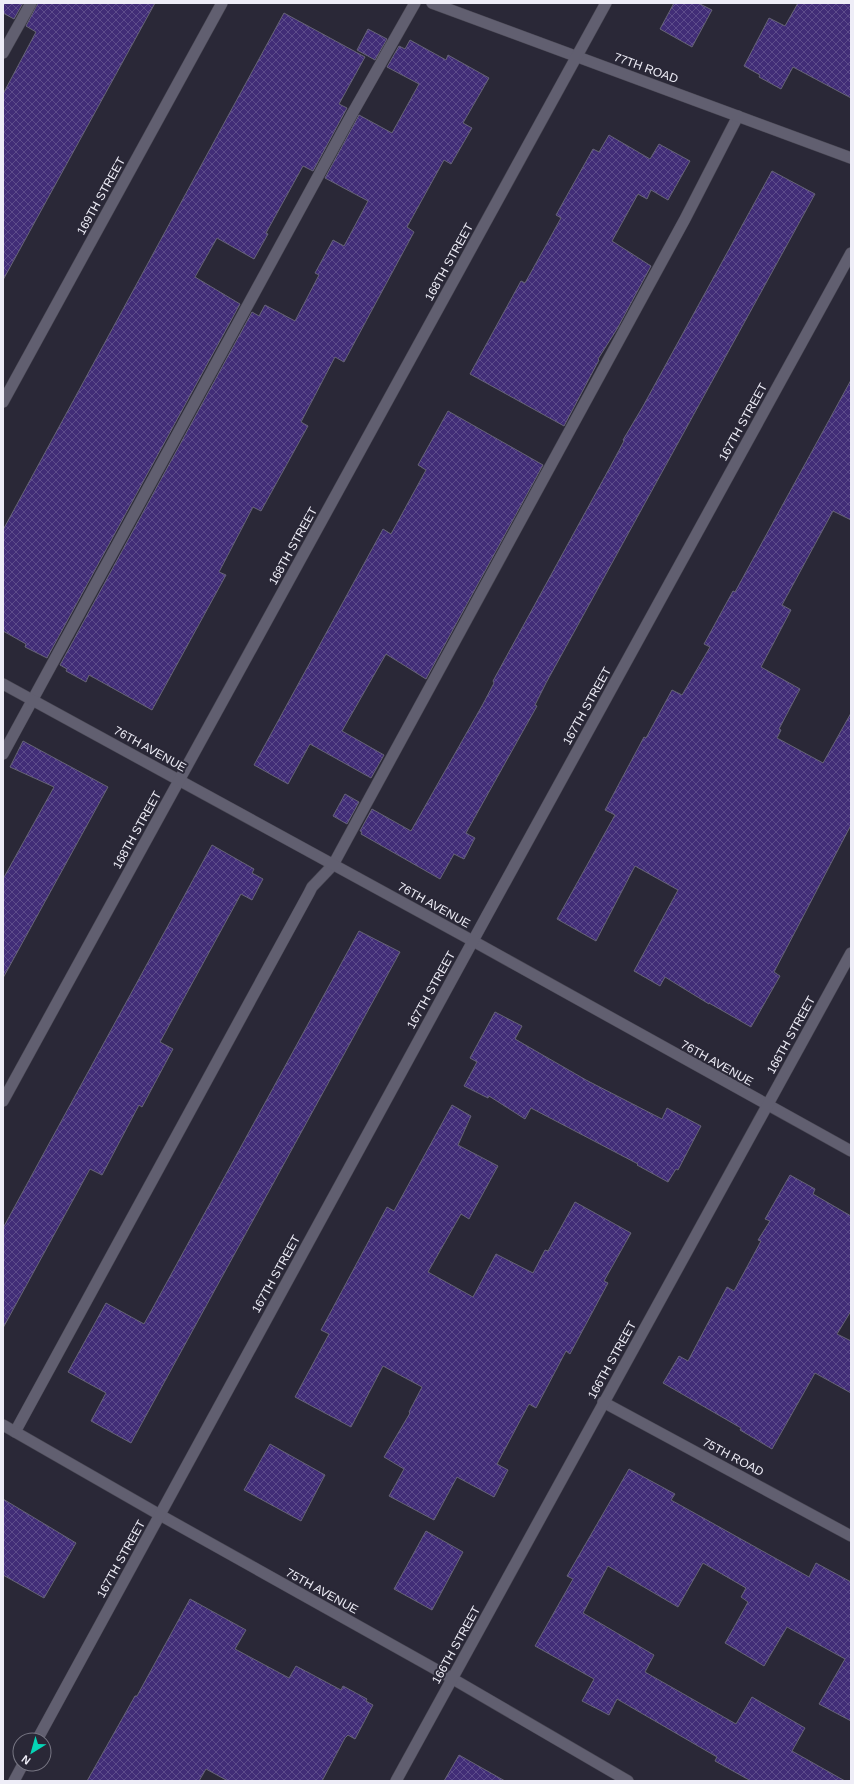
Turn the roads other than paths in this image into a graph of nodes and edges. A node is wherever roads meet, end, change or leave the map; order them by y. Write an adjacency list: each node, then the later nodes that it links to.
1 (31, 3): 6 (street)
2 (222, 3): 11 (street, 169TH STREET)
3 (415, 3): 13 (street)
4 (432, 3): 7 (street, 77TH ROAD)
5 (606, 3): 7 (street, 168TH STREET)
6 (3, 53)
7 (576, 56): 8 (street, 77TH ROAD); 15 (street, 168TH STREET)
8 (738, 116): 9 (street, 77TH ROAD); 16 (street)
9 (851, 158)
10 (851, 253): 17 (street, 167TH STREET)
11 (3, 402)
12 (3, 684): 13 (street, 76TH AVENUE)
13 (34, 700): 14 (street); 15 (street, 76TH AVENUE)
14 (3, 754)
15 (179, 780): 16 (street, 76TH AVENUE); 19 (street, 168TH STREET)
16 (333, 865): 17 (street, 76TH AVENUE); 24 (street)
17 (473, 941): 20 (street, 76TH AVENUE); 25 (street, 167TH STREET)
18 (851, 953): 20 (street, 166TH STREET)
19 (3, 1101)
20 (767, 1106): 21 (street, 76TH AVENUE); 22 (street, 166TH STREET)
21 (851, 1152)
22 (603, 1402): 26 (street, 75TH ROAD); 27 (street, 166TH STREET)
23 (3, 1425): 24 (street, 75TH AVENUE)
24 (15, 1432): 25 (street, 75TH AVENUE)
25 (160, 1515): 27 (street, 75TH AVENUE); 28 (street, 167TH STREET)
26 (851, 1536)
27 (453, 1679): 31 (street, 166TH STREET); 32 (street, 75TH AVENUE)
28 (41, 1732)
29 (19, 1772): 30 (street)
30 (14, 1781)
31 (396, 1781)
32 (628, 1781)

